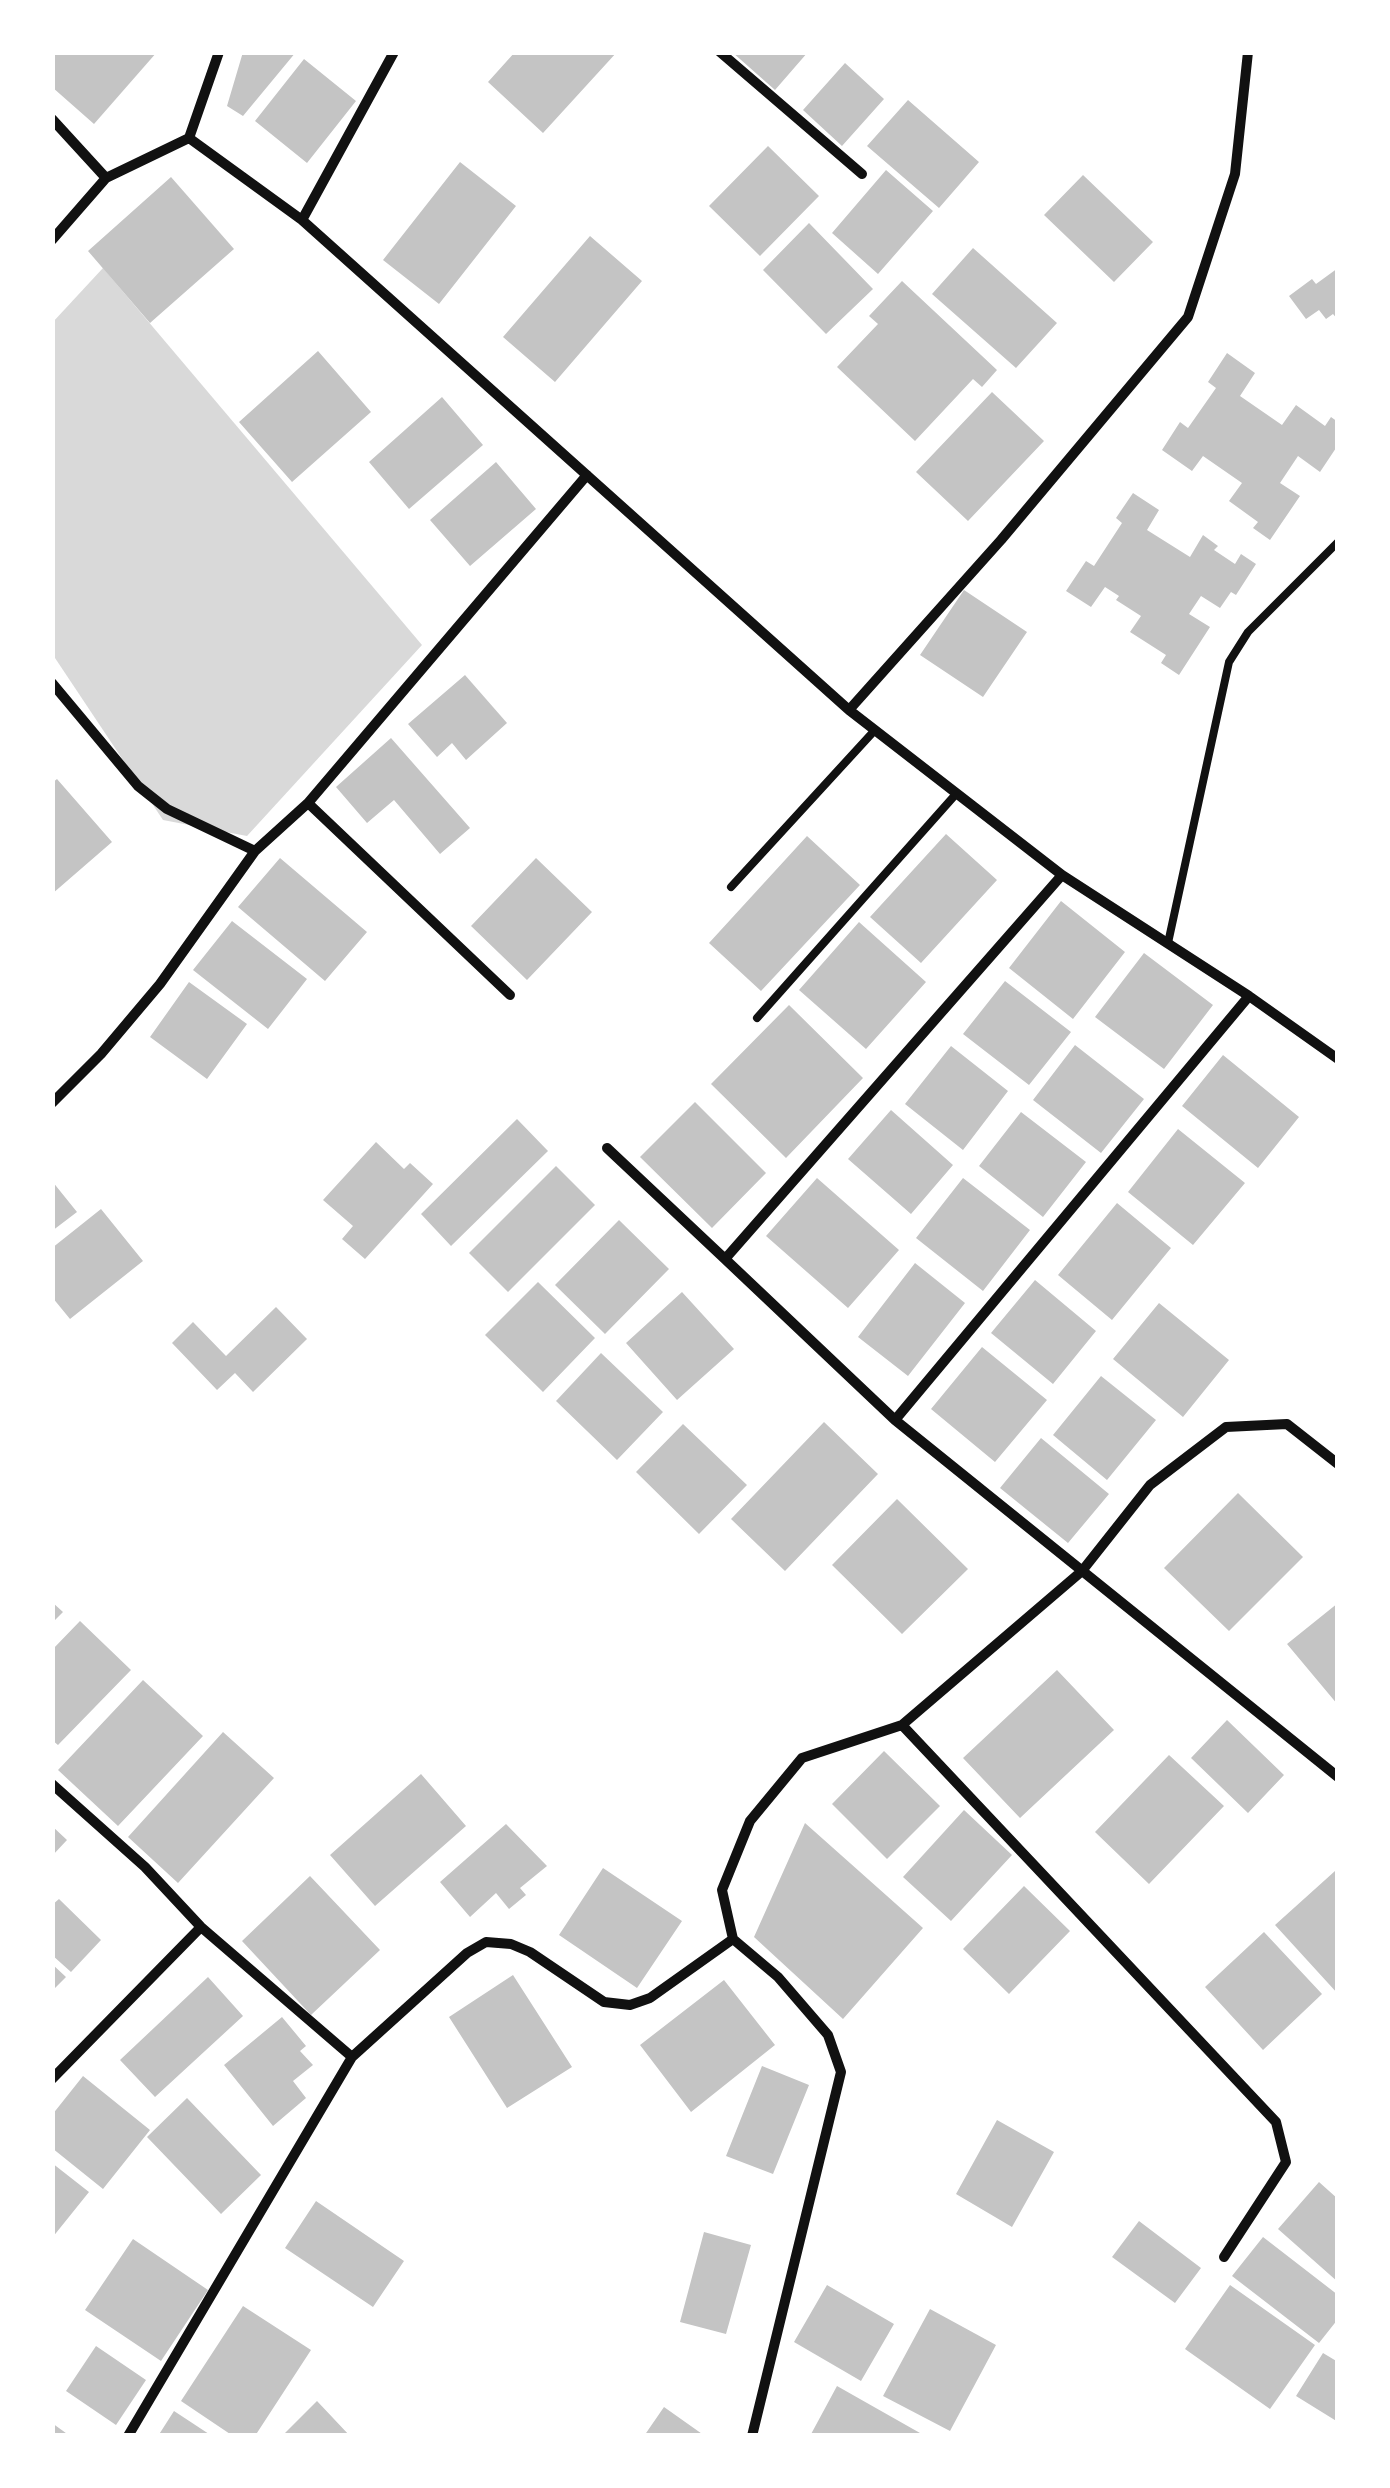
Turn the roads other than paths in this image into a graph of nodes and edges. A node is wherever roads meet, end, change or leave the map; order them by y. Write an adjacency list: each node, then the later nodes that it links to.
1 (219, 52): 6 (street)
2 (394, 52): 9 (street)
3 (720, 52): 7 (street)
4 (1248, 52): 14 (street)
5 (52, 119): 8 (street)
6 (189, 138): 8 (street); 9 (street)
7 (862, 174)
8 (106, 178): 10 (street)
9 (302, 220): 11 (street)
10 (52, 240)
11 (587, 475): 14 (street); 17 (street)
12 (1338, 542): 21 (lane)
13 (52, 683): 18 (street)
14 (848, 710): 15 (street)
15 (875, 730): 16 (street); 20 (lane)
16 (956, 794): 19 (street); 24 (lane)
17 (308, 803): 18 (street); 22 (street)
18 (254, 851): 26 (street)
19 (1062, 875): 21 (street); 28 (street)
20 (731, 887)
21 (1168, 943): 23 (street)
22 (510, 996)
23 (1249, 996): 25 (street); 29 (street)
24 (756, 1018)
25 (1338, 1060)
26 (52, 1103)
27 (607, 1148): 28 (street)
28 (725, 1258): 29 (street)
29 (895, 1420): 31 (street)
30 (1338, 1464): 31 (street)
31 (1082, 1571): 32 (street); 33 (street)
32 (902, 1725): 36 (street); 39 (street)
33 (1338, 1777)
34 (52, 1784): 35 (street)
35 (201, 1928): 37 (street); 38 (street)
36 (733, 1939): 37 (street); 41 (street)
37 (352, 2058): 40 (street)
38 (52, 2078)
39 (1224, 2257)
40 (128, 2436)
41 (752, 2436)

